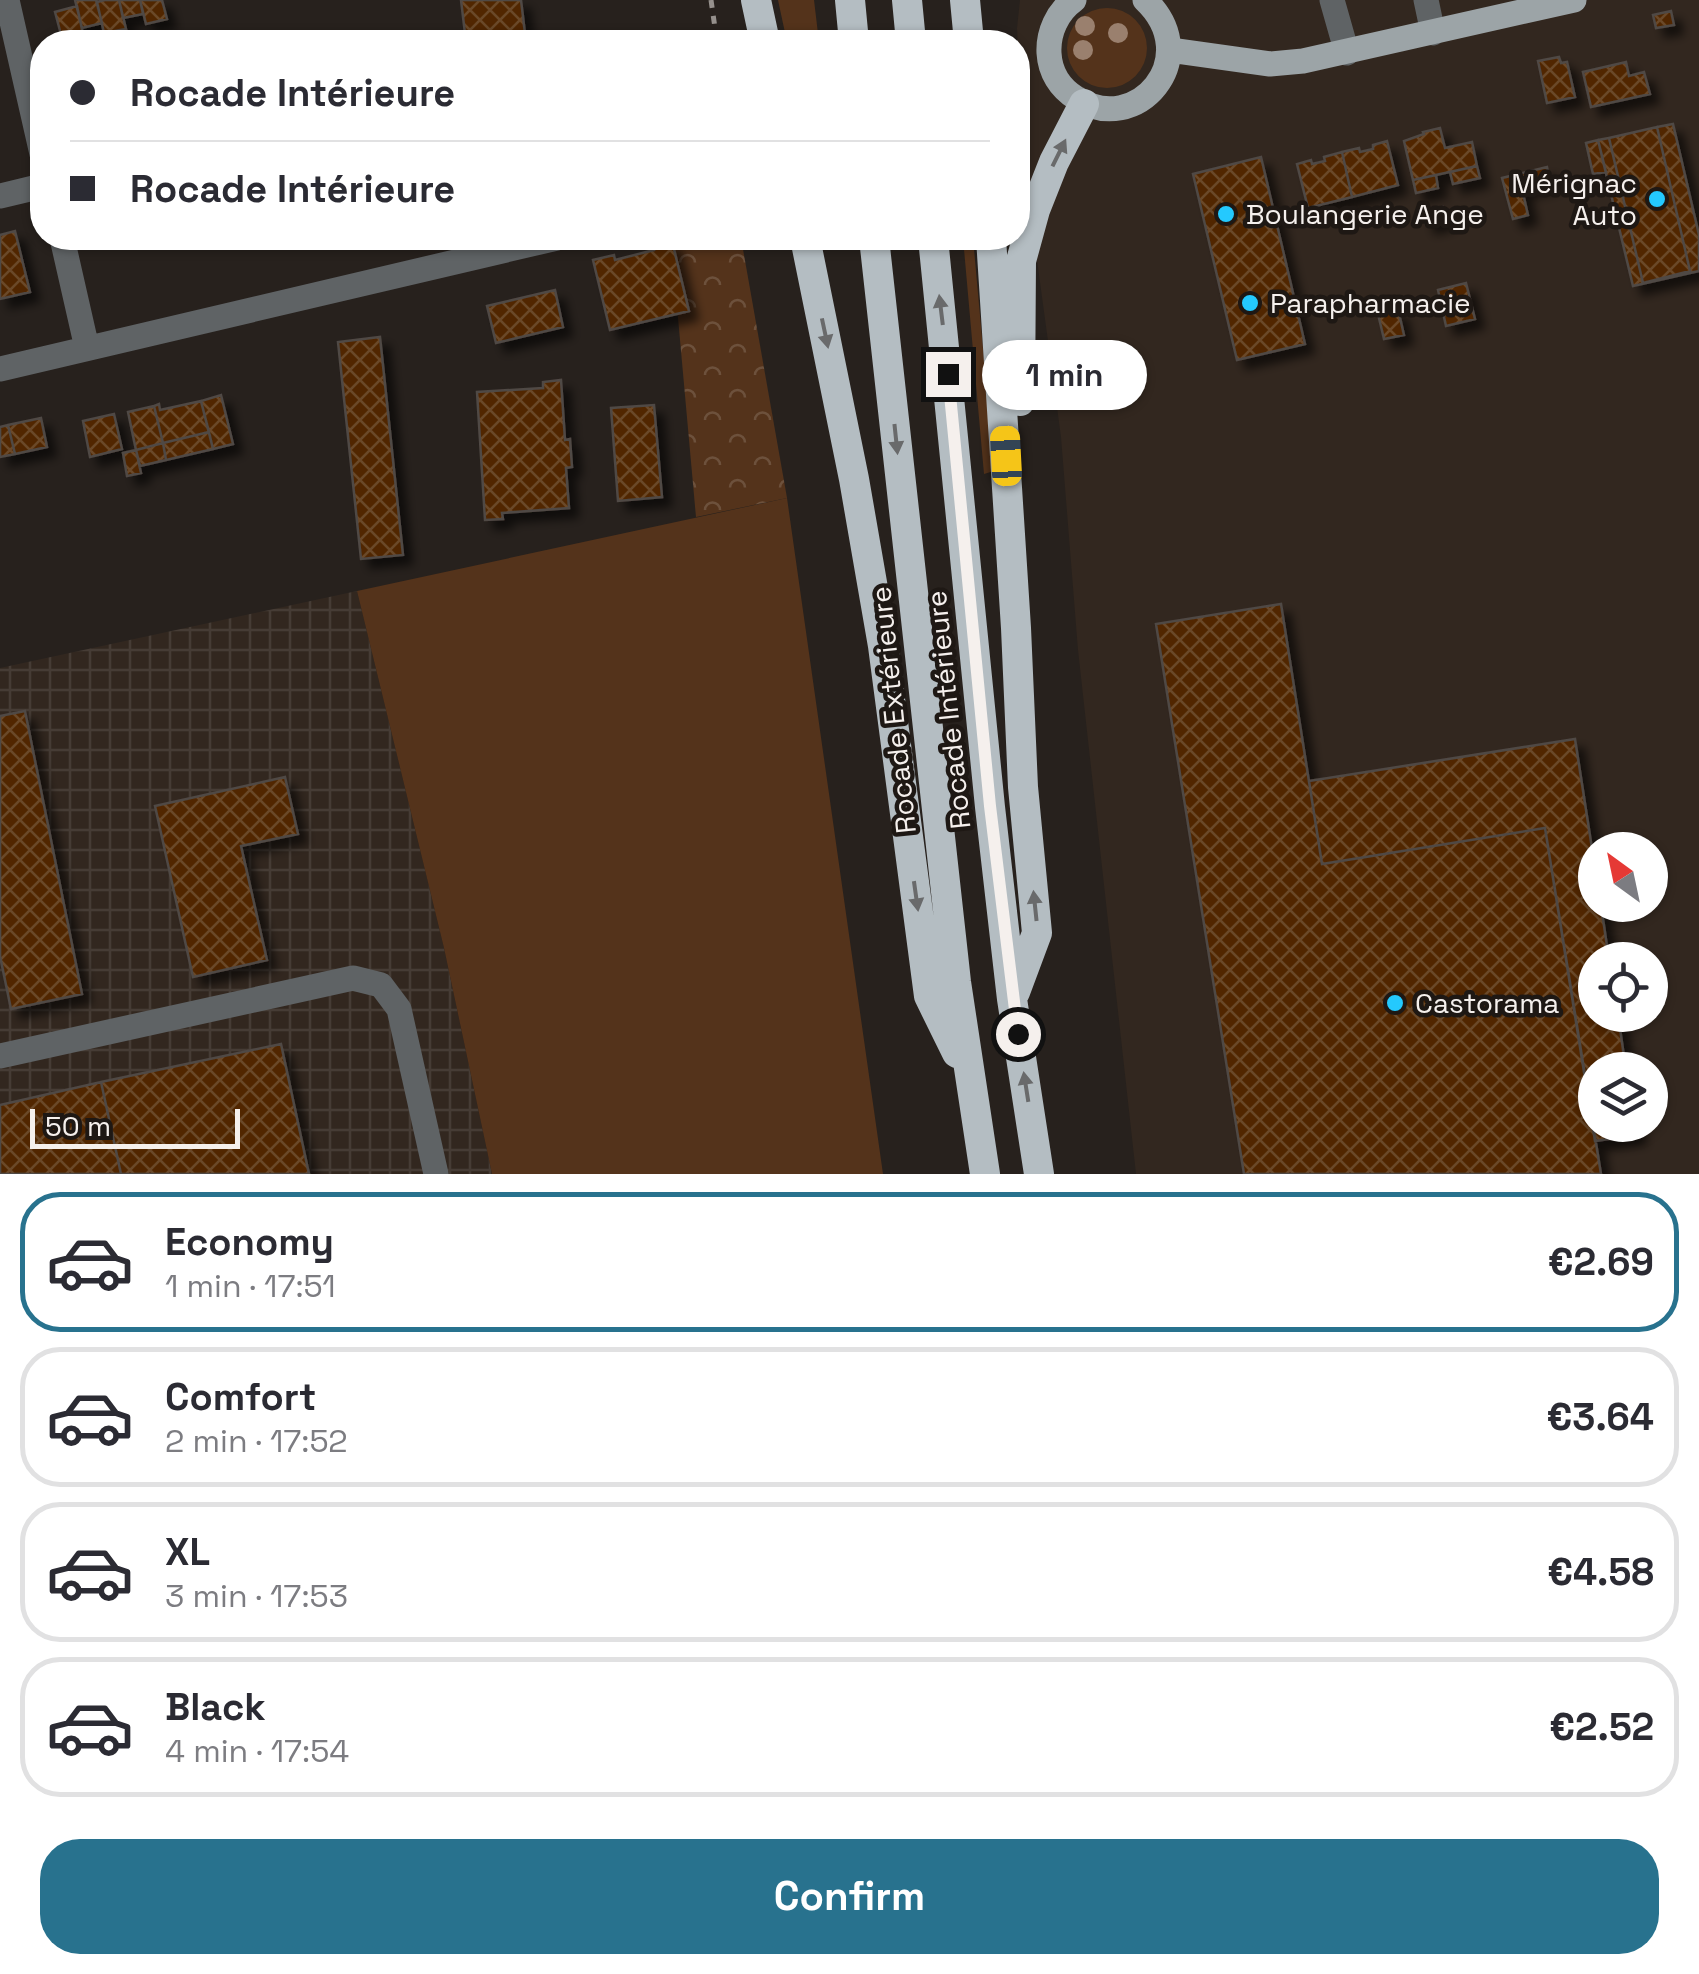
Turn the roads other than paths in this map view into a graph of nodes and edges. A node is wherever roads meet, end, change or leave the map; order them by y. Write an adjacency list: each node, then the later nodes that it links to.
1 (7, 0): 16 (street)
2 (756, 0): 11 (highway)
3 (850, 0): 12 (highway)
4 (907, 0): 13 (highway)
5 (965, 0): 14 (highway)
6 (1074, 0): 19 (main road)
7 (1145, 0): 17 (main road)
8 (1426, 0): 15 (street)
9 (1574, 0): 15 (main road)
10 (1330, 1): 18 (street)
11 (762, 30)
12 (853, 30)
13 (910, 30)
14 (968, 30)
15 (1433, 33): 18 (main road)
16 (8, 40): 20 (street)
17 (1170, 50): 18 (main road); 19 (main road)
18 (1347, 53)
19 (1084, 104): 23 (highway, one-way to 19)
20 (30, 109)
21 (30, 189): 22 (street)
22 (0, 196)
23 (1030, 230)
24 (65, 250): 31 (street)
25 (507, 250): 31 (street)
26 (808, 250): 36 (highway, one-way to 36)
27 (875, 250): 36 (highway, Rocade Extérieure, one-way to 36)
28 (934, 250): 34 (highway, Rocade Intérieure, one-way to 28)
29 (991, 250): 33 (highway)
30 (1025, 250): 33 (highway, one-way to 30)
31 (87, 348): 32 (street)
32 (0, 368)
33 (1016, 628): 34 (highway, one-way to 33)
34 (1012, 999): 39 (highway, Rocade Intérieure, one-way to 34)
35 (0, 1056): 37 (street)
36 (969, 1078): 38 (highway, Rocade Extérieure)
37 (436, 1174)
38 (985, 1174)
39 (1039, 1174)

